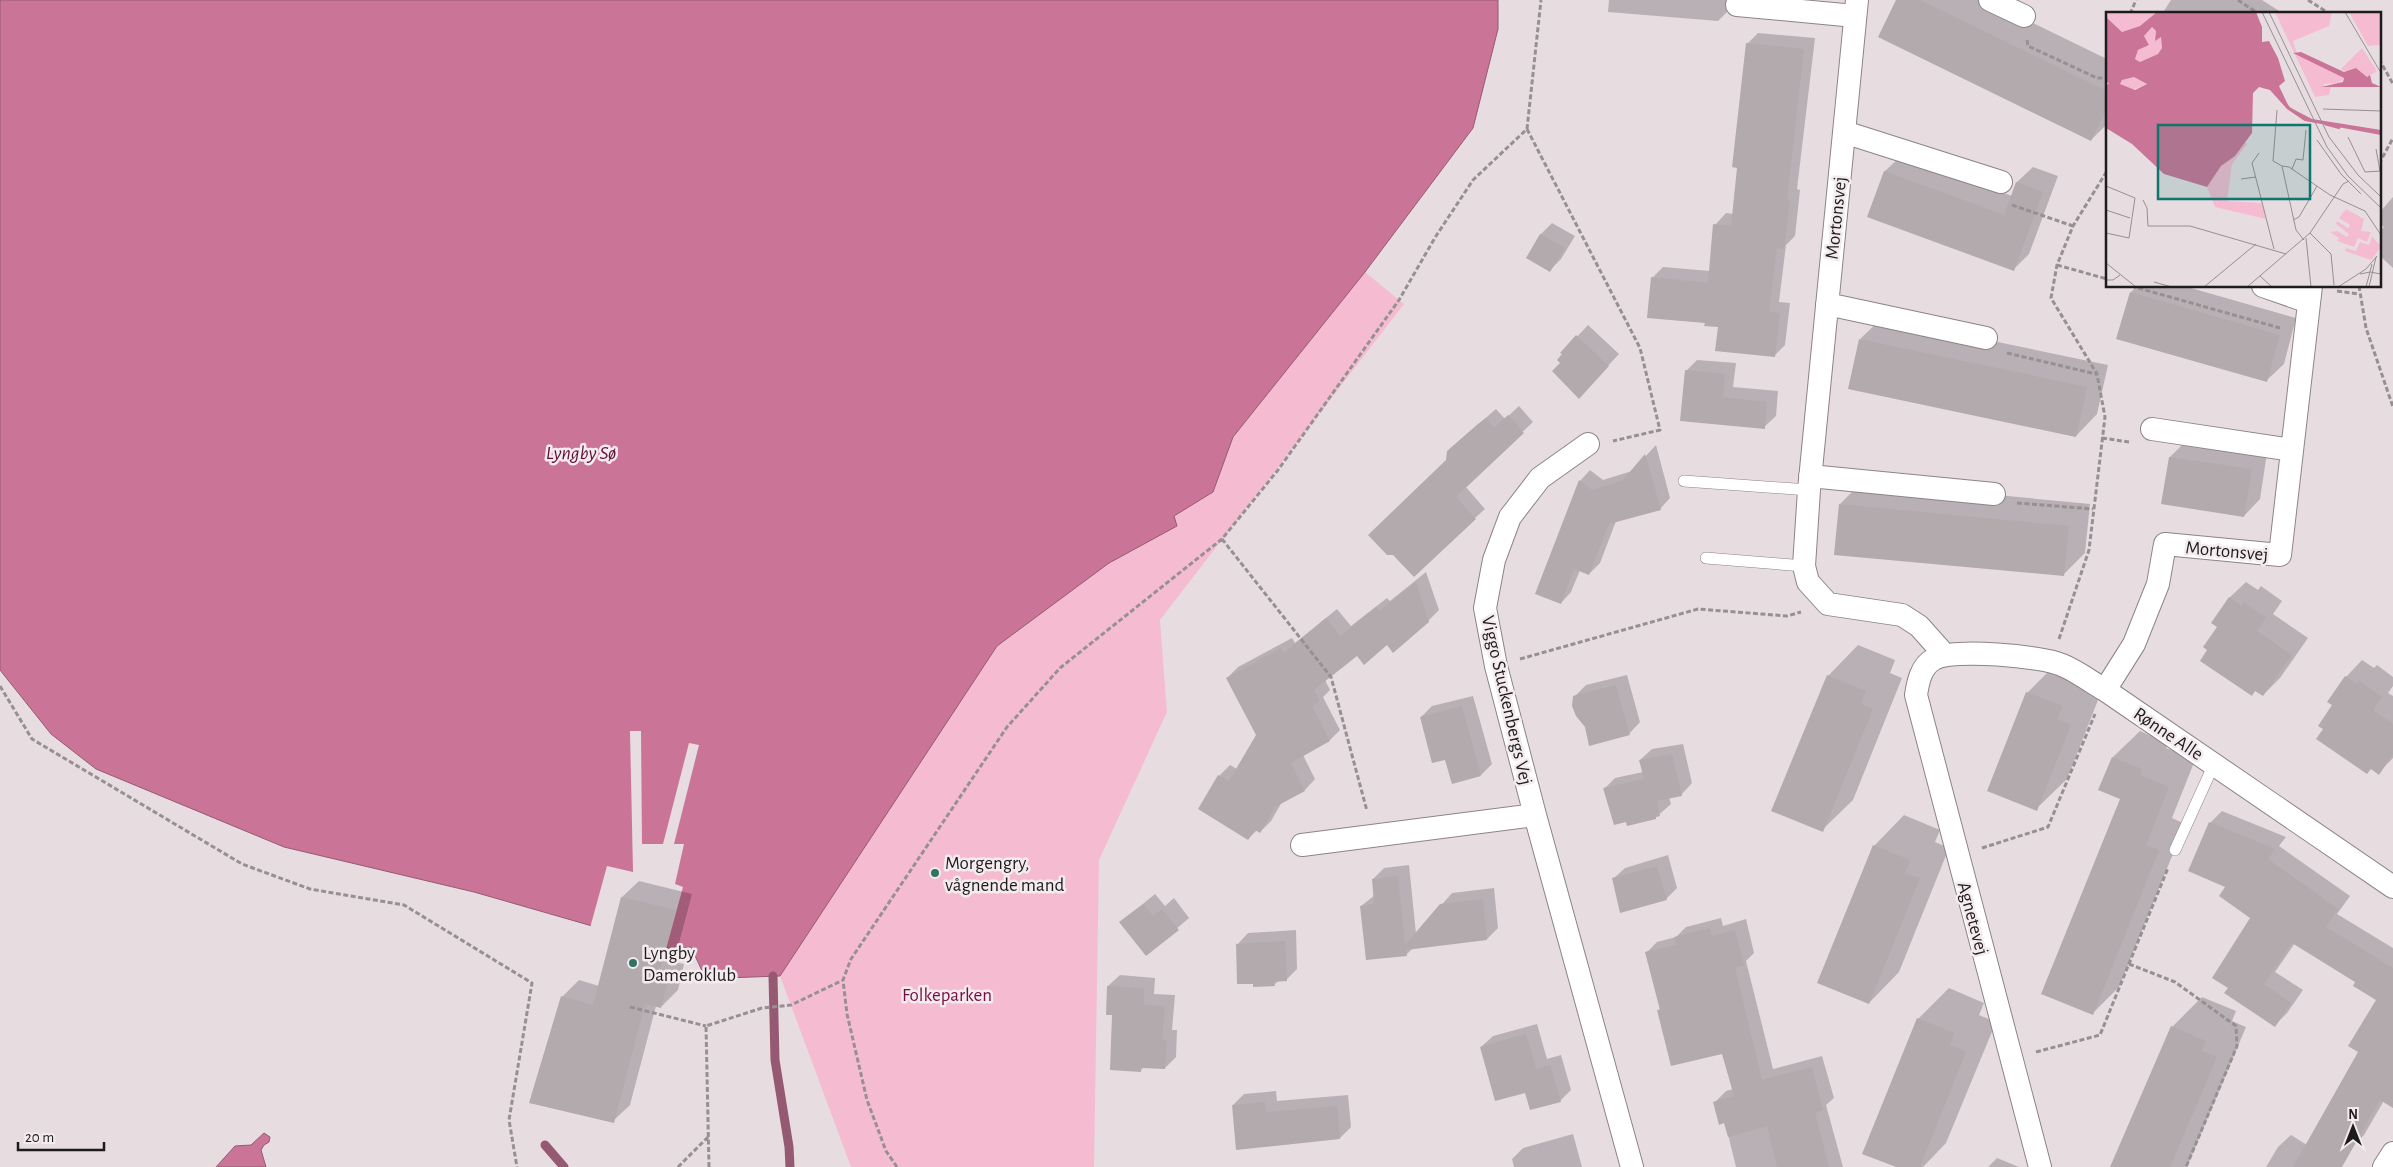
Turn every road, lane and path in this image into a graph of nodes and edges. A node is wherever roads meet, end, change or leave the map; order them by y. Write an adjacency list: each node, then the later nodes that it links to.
1 (1541, 0): 15 (path)
2 (1990, 0): 11 (street)
3 (2136, 0): 8 (path)
4 (2238, 0): 9 (path)
5 (2308, 0): 10 (path)
6 (1737, 4): 7 (street, Mortonsvej)
7 (1856, 8): 16 (street, Mortonsvej)
8 (2131, 12)
9 (2256, 12)
10 (2327, 12)
11 (2024, 16): 13 (path)
12 (2380, 61): 14 (path)
13 (2106, 78)
14 (2393, 84)
15 (1527, 129): 34 (path); 40 (path)
16 (1844, 132): 20 (street); 28 (street, Mortonsvej)
17 (2393, 138): 18 (path)
18 (2380, 162)
19 (2106, 173): 21 (path)
20 (2000, 182): 21 (path)
21 (2072, 226): 22 (path)
22 (2057, 265): 23 (path); 31 (path)
23 (2106, 279)
24 (2138, 288): 29 (path)
25 (2275, 288): 27 (street, Mortonsvej)
26 (2359, 288): 32 (path)
27 (2310, 294): 29 (street, Mortonsvej)
28 (1827, 304): 30 (street); 37 (street, Mortonsvej)
29 (2305, 336): 35 (street, Mortonsvej)
30 (1986, 338): 31 (path)
31 (2097, 374): 39 (path)
32 (2393, 407)
33 (2152, 429): 35 (street)
34 (1588, 444): 46 (street, Viggo Stuckenbergs Vej)
35 (2292, 450): 48 (street, Mortonsvej)
36 (1684, 480): 37 (lane)
37 (1809, 483): 38 (street); 42 (street, Mortonsvej)
38 (1994, 494): 39 (path)
39 (2093, 509): 45 (path)
40 (1222, 539): 51 (path); 57 (path)
41 (1706, 558): 42 (lane)
42 (1804, 566): 43 (street, Mortonsvej)
43 (1828, 604): 44 (street); 46 (path)
44 (1944, 654): 45 (street, Rønne Alle); 54 (street, Agnetevej)
45 (2052, 662): 48 (street, Rønne Alle)
46 (1496, 666): 50 (street, Viggo Stuckenbergs Vej)
47 (0, 686): 63 (path)
48 (2105, 690): 49 (street, Rønne Alle); 54 (path)
49 (2214, 764): 53 (lane); 55 (street, Rønne Alle)
50 (1535, 815): 51 (street); 67 (street, Viggo Stuckenbergs Vej)
51 (1373, 836): 52 (street)
52 (1302, 845)
53 (2175, 850): 56 (path)
54 (1958, 855): 60 (street, Agnetevej)
55 (2393, 887)
56 (2129, 964): 60 (path); 69 (path)
57 (843, 980): 59 (path); 66 (path)
58 (630, 1007): 59 (path)
59 (706, 1026): 61 (path)
60 (2011, 1058): 68 (street, Agnetevej)
61 (709, 1136): 64 (path); 65 (path)
62 (2393, 1153): 70 (street)
63 (517, 1167)
64 (678, 1167)
65 (710, 1167)
66 (897, 1167)
67 (1632, 1167)
68 (2040, 1167)
69 (2186, 1167)
70 (2384, 1167)

